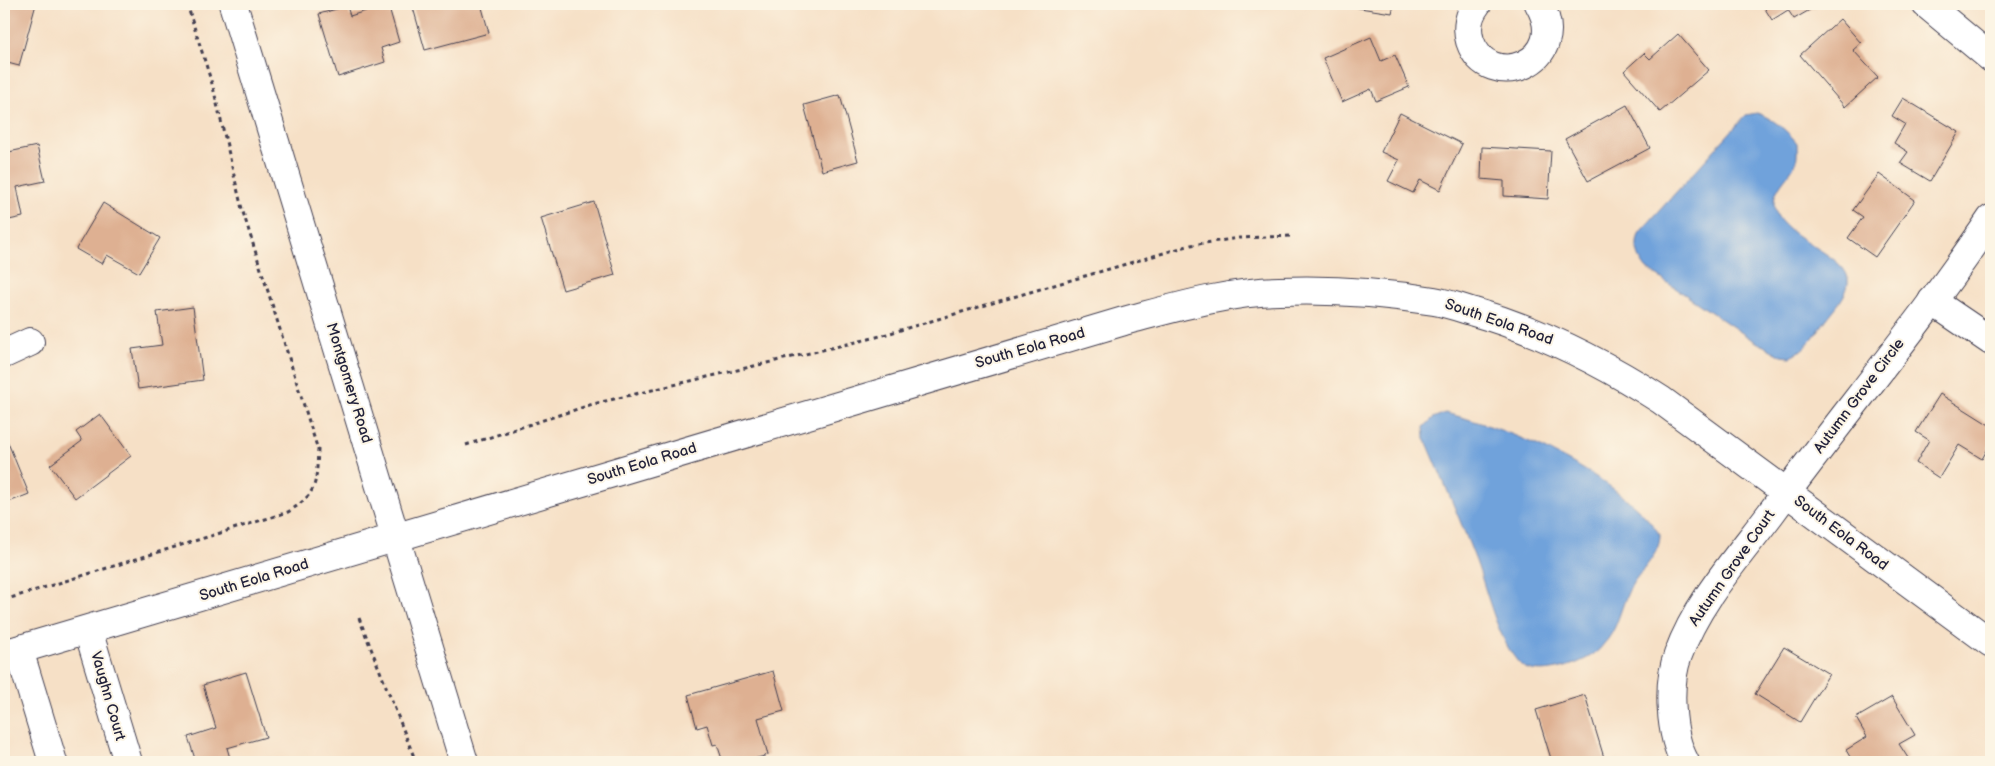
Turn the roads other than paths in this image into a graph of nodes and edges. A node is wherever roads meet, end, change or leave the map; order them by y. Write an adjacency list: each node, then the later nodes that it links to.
1 (233, 4): 12 (street, Montgomery Road)
2 (1477, 4): 4 (street)
3 (1926, 4): 5 (street)
4 (1545, 6)
5 (1991, 58)
6 (1991, 219): 7 (street, Autumn Grove Circle)
7 (1932, 301): 8 (street); 11 (street, Autumn Grove Circle)
8 (1991, 341)
9 (30, 342): 10 (street)
10 (4, 354)
11 (1786, 492): 12 (street, South Eola Road); 14 (street, South Eola Road); 19 (street, Autumn Grove Court)
12 (396, 537): 13 (street, South Eola Road); 18 (street, Montgomery Road)
13 (88, 630): 15 (street, South Eola Road); 17 (street, Vaughn Court)
14 (1991, 643)
15 (11, 652): 16 (street)
16 (54, 762)
17 (128, 762)
18 (464, 762)
19 (1685, 762)

